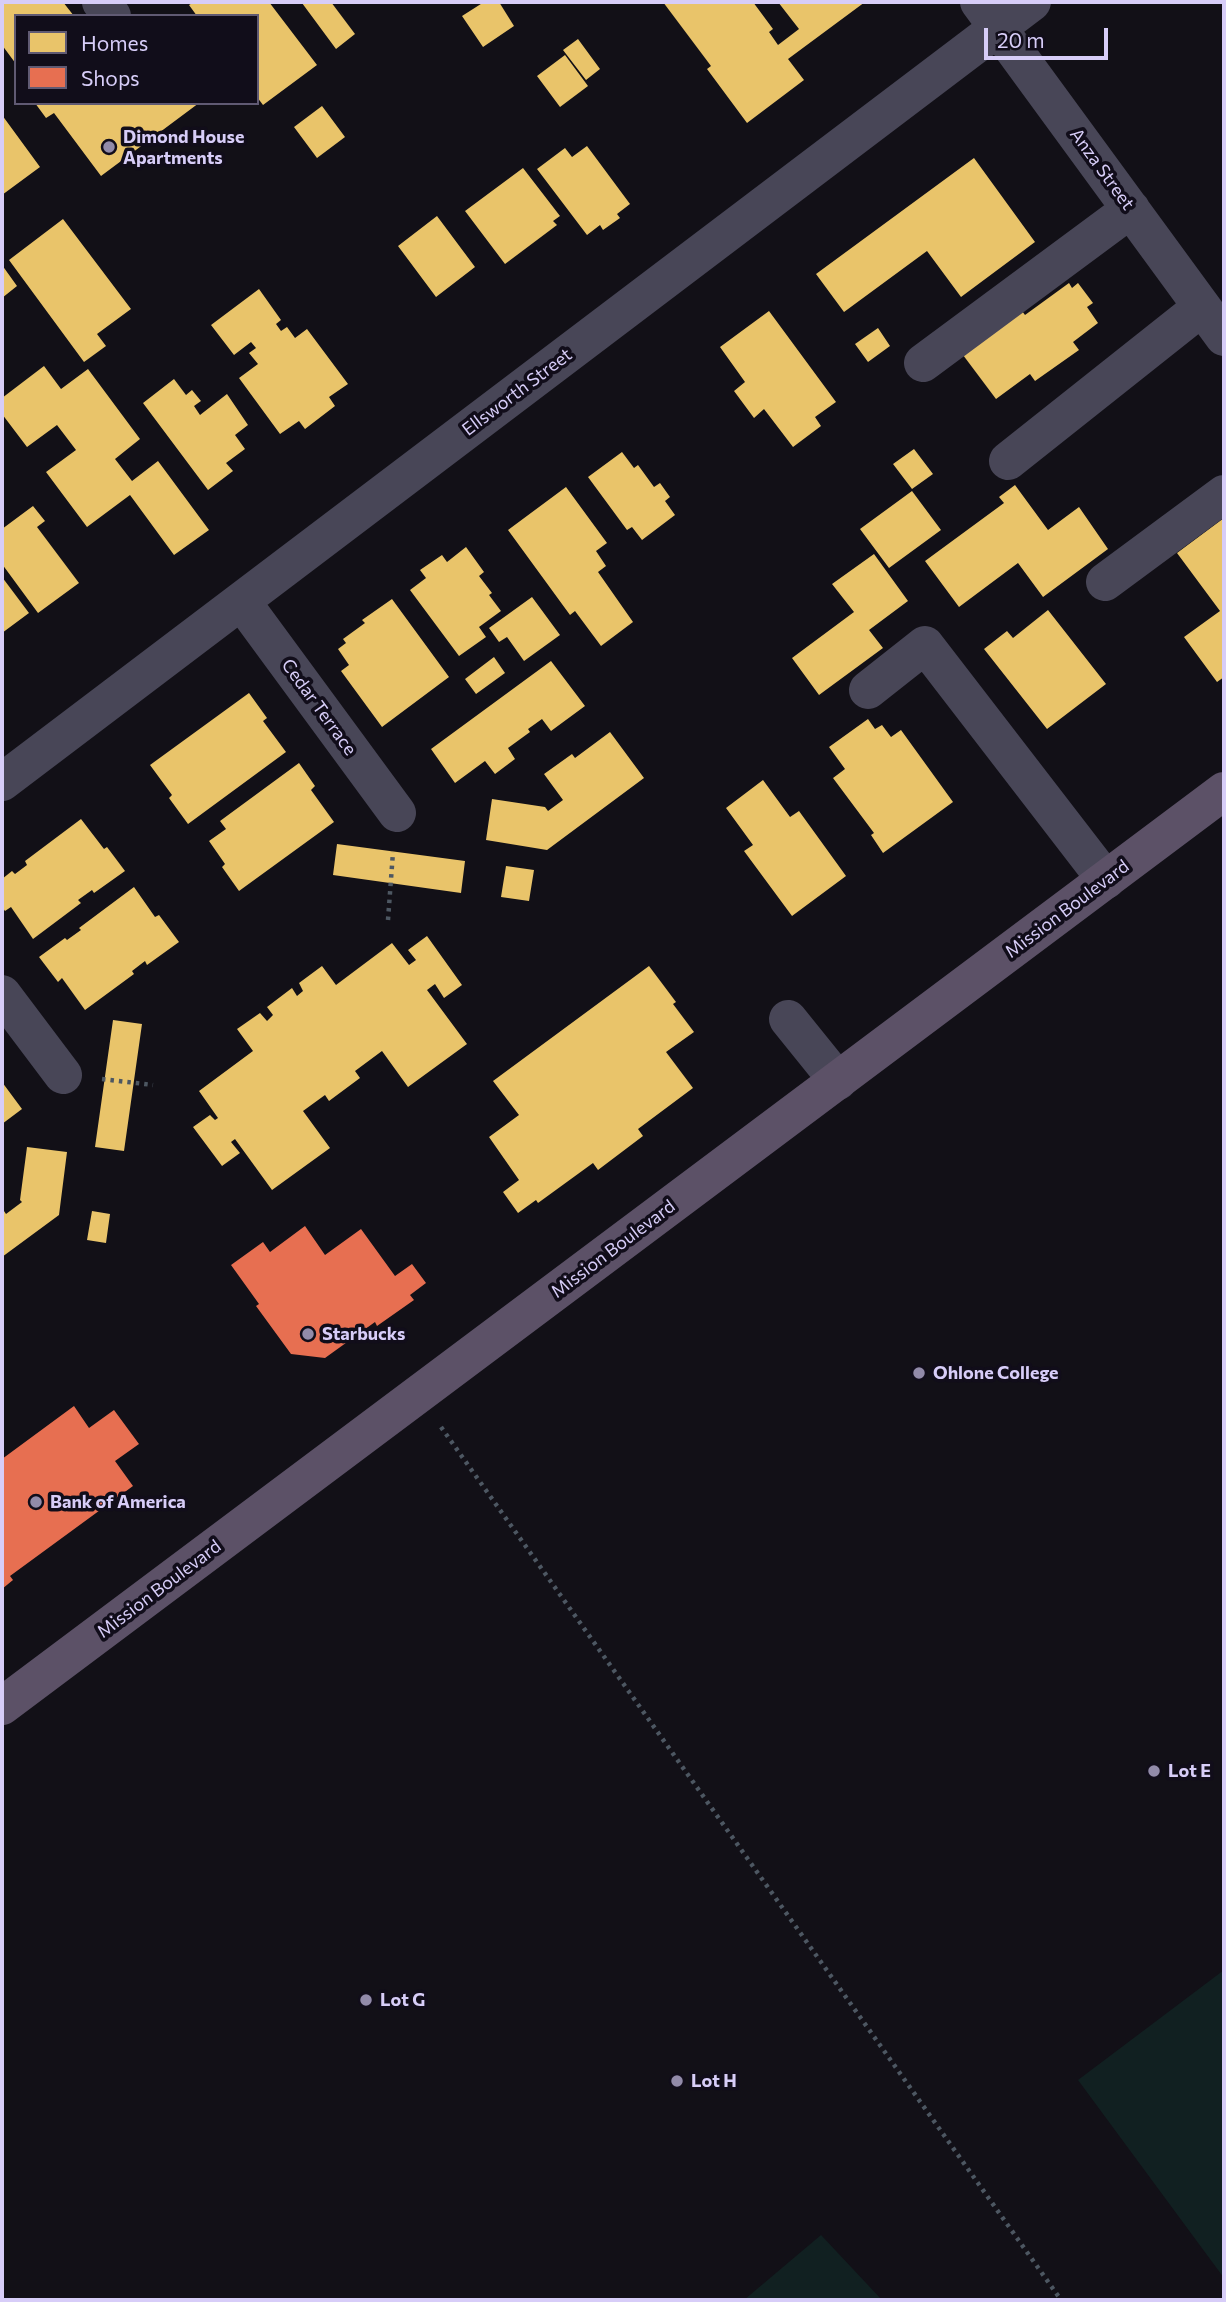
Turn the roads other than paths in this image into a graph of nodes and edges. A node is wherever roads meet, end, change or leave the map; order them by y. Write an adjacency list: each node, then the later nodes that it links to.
1 (1032, 2): 2 (street, Ellsworth Street)
2 (989, 14): 3 (street, Anza Street); 9 (street, Ellsworth Street)
3 (1131, 209): 4 (street, Anza Street); 5 (street)
4 (1213, 322): 6 (street)
5 (923, 363)
6 (1008, 461)
7 (1224, 495): 8 (street)
8 (1105, 582)
9 (242, 602): 11 (street, Ellsworth Street); 13 (street, Cedar Terrace)
10 (868, 690): 14 (street)
11 (2, 782)
12 (1224, 792): 14 (main road, Mission Boulevard)
13 (397, 813)
14 (1107, 880): 18 (main road, Mission Boulevard)
15 (2, 994): 17 (street)
16 (788, 1019): 18 (street)
17 (63, 1075)
18 (838, 1081): 19 (main road, Mission Boulevard)
19 (2, 1706)

